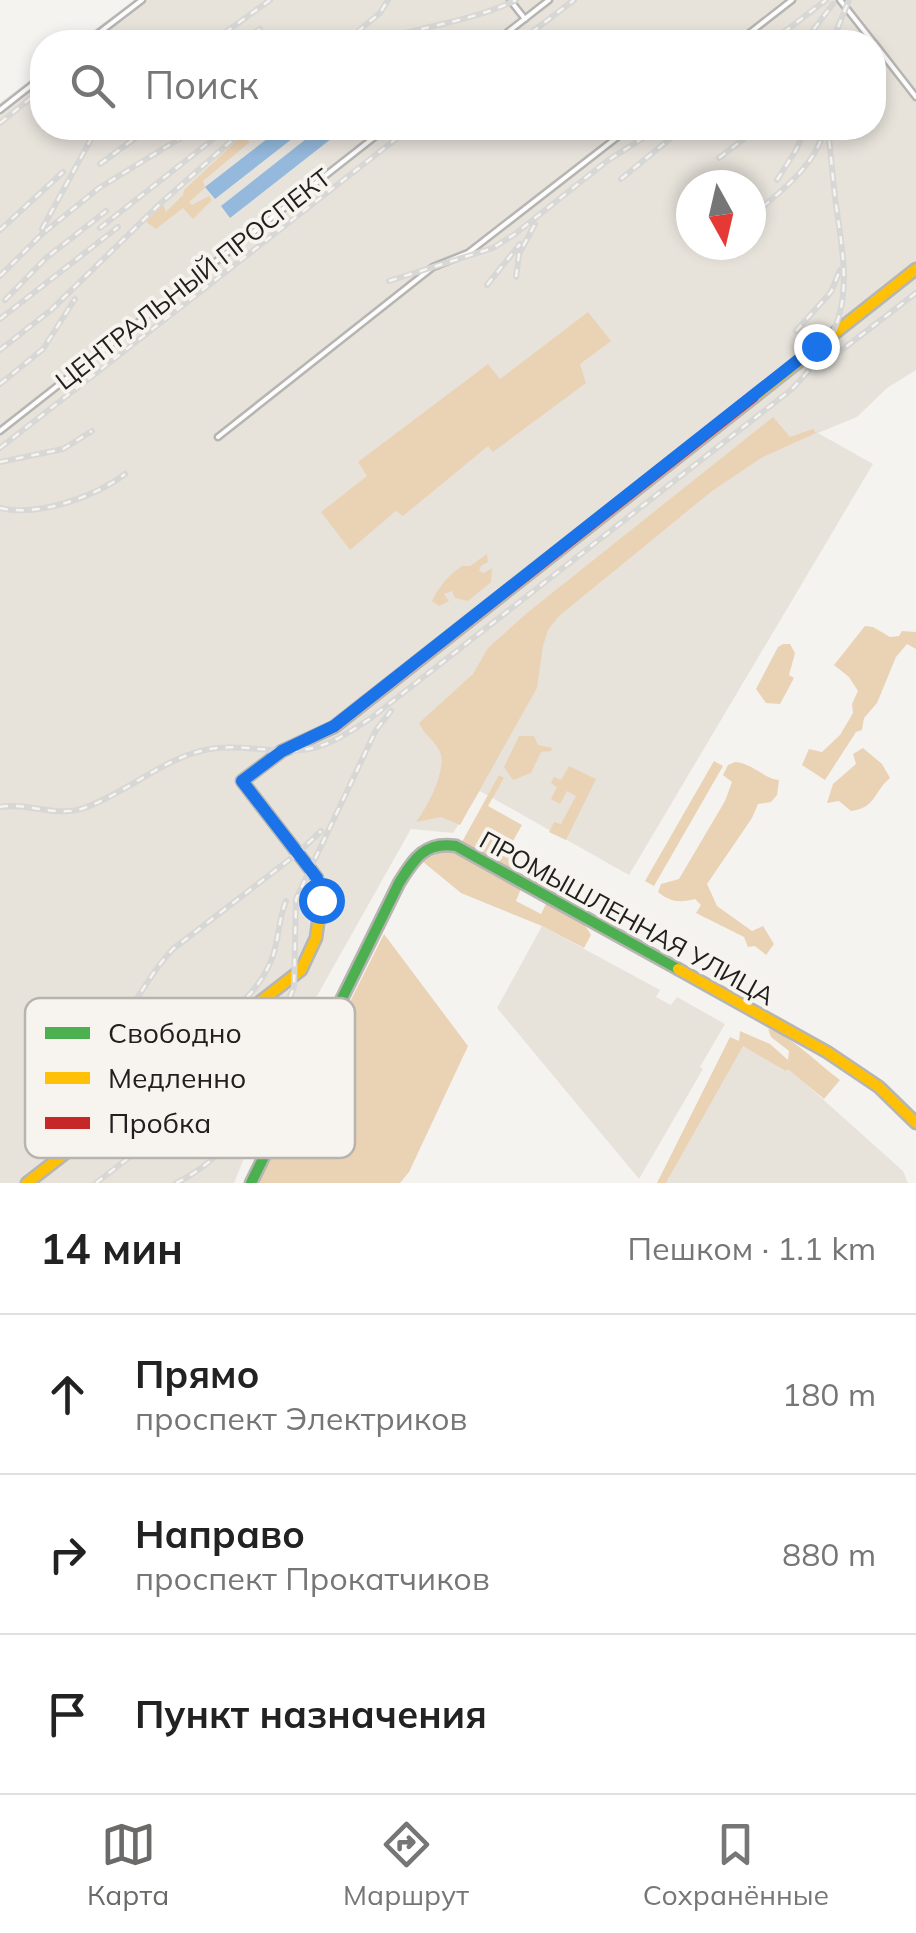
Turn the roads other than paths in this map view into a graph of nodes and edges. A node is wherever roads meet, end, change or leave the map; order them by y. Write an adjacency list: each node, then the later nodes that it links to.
1 (142, 0): 7 (street)
2 (510, 0): 6 (street)
3 (549, 0): 6 (street)
4 (792, 0): 9 (street)
5 (840, 0): 10 (street)
6 (525, 19): 8 (street)
7 (102, 30)
8 (511, 30)
9 (753, 30)
10 (863, 30)
11 (886, 59): 13 (street)
12 (30, 86): 14 (street)
13 (916, 96)
14 (0, 110)
15 (371, 140): 18 (street, ЦЕНТРАЛЬНЫЙ ПРОСПЕКТ)
16 (614, 140): 19 (street)
17 (916, 269): 20 (street)
18 (0, 431)
19 (218, 437)
20 (265, 998)
21 (342, 998): 22 (street, ПРОМЫШЛЕННАЯ УЛИЦА)
22 (916, 1124)
23 (59, 1158): 25 (street)
24 (263, 1158): 26 (street, ПРОМЫШЛЕННАЯ УЛИЦА)
25 (27, 1183)
26 (251, 1183)

